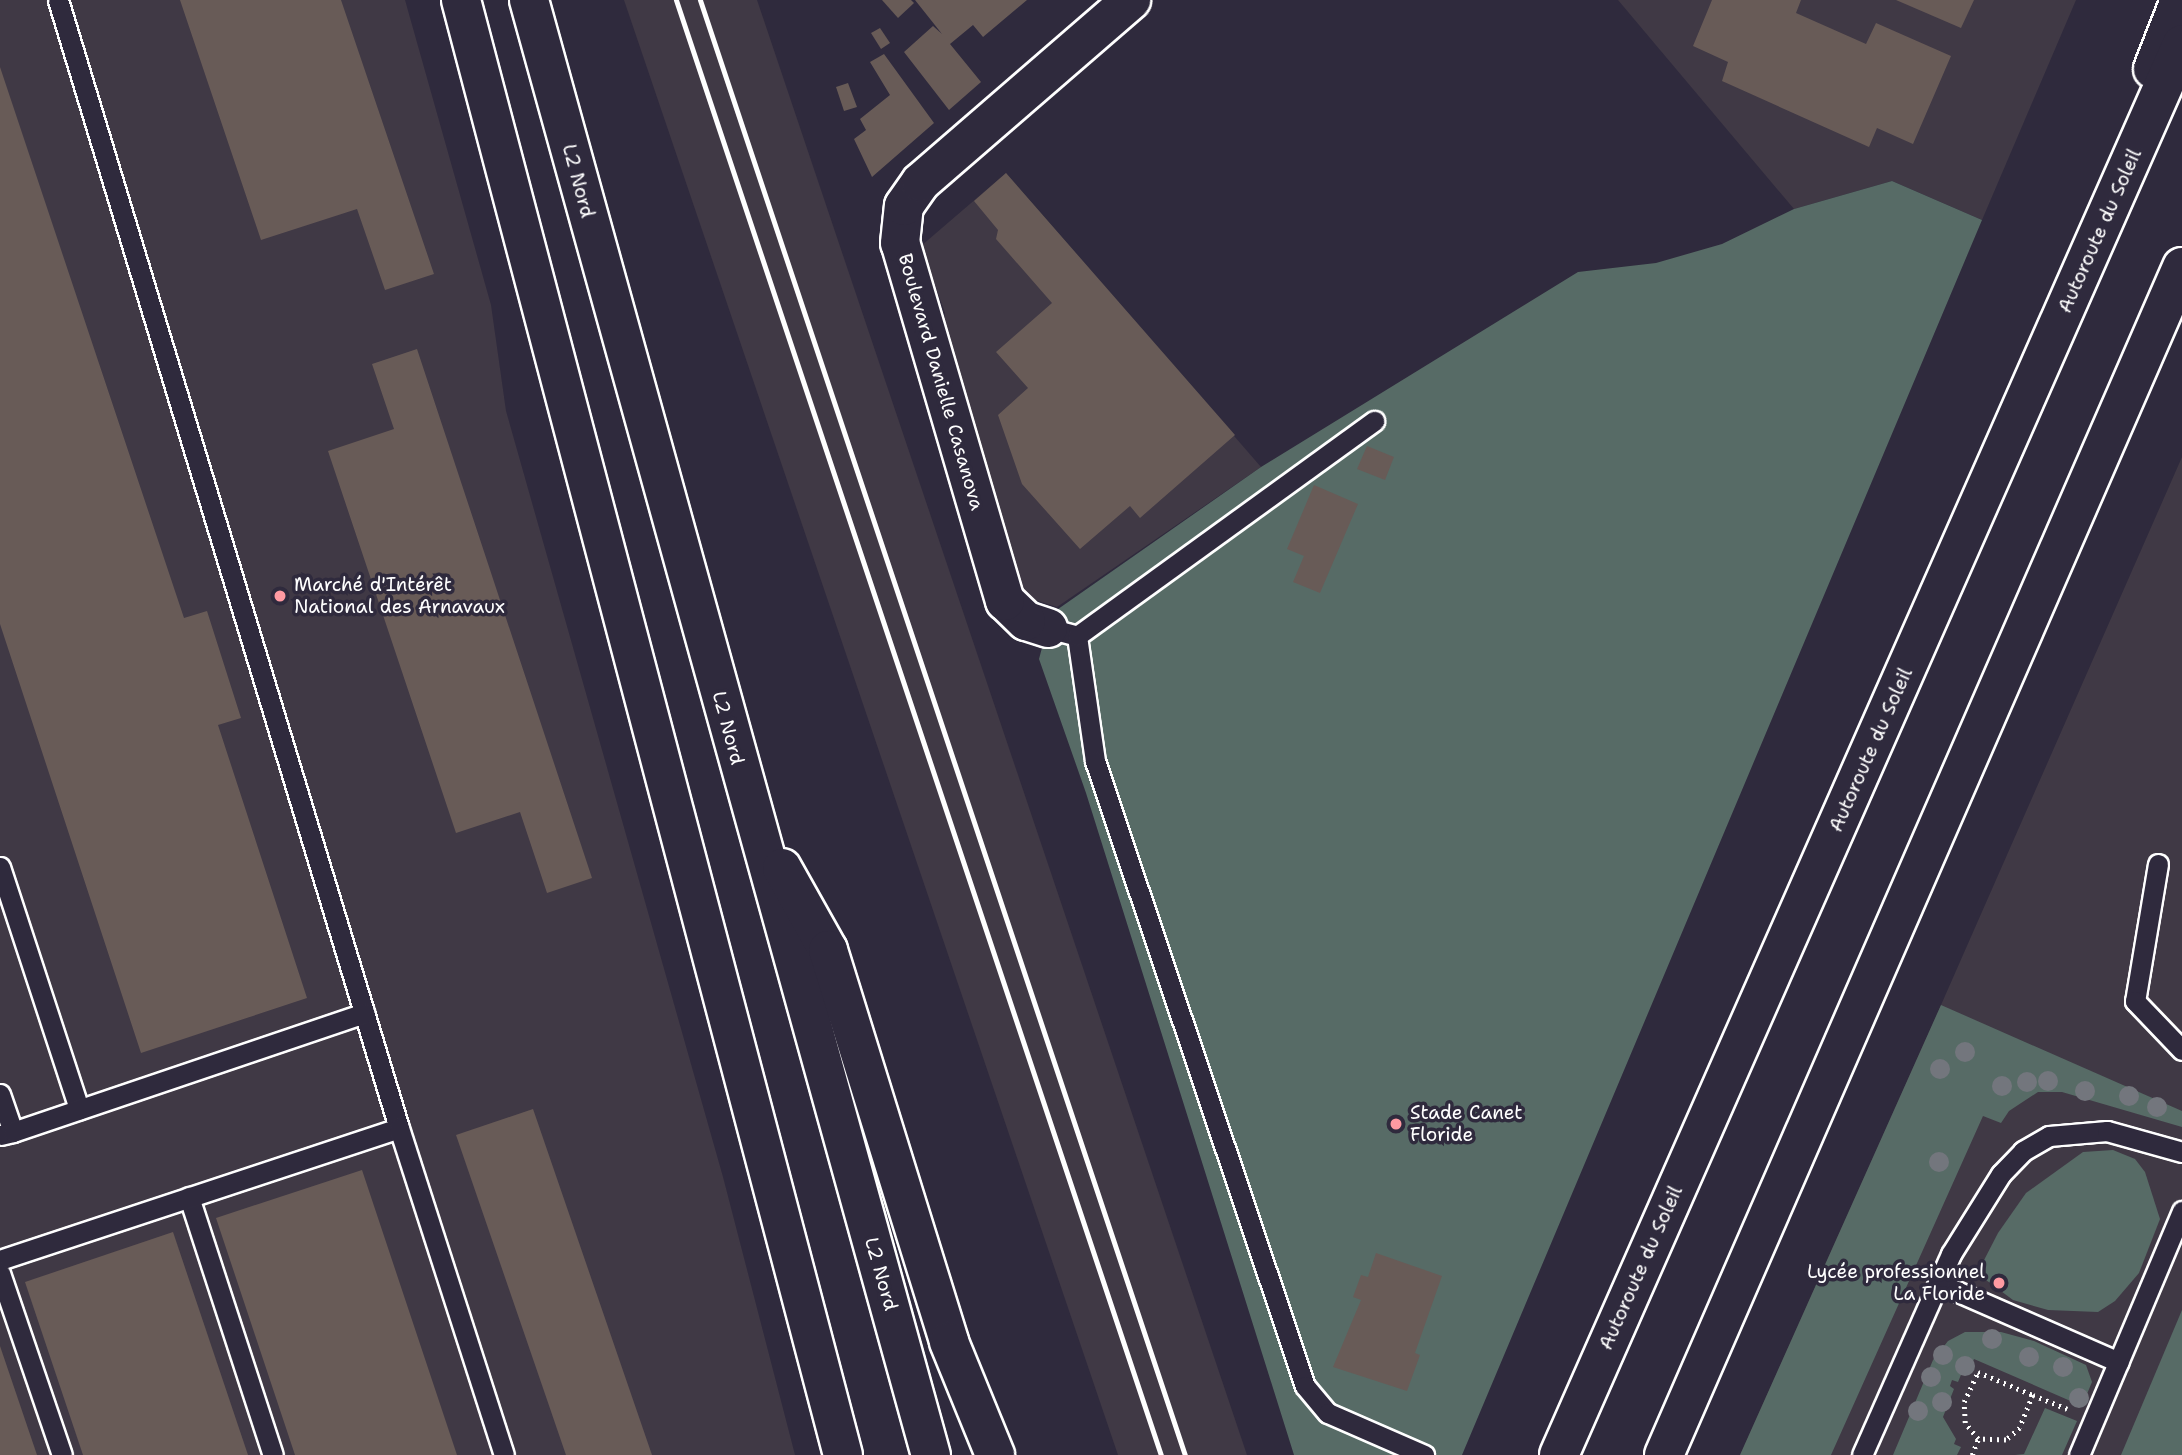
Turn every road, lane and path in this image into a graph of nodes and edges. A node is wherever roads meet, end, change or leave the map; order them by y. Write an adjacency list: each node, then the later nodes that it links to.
1 (58, 0): 16 (lane)
2 (461, 0): 35 (main road)
3 (529, 0): 13 (main road, L2 Nord)
4 (1131, 0): 12 (main road, Boulevard Danielle Casanova)
5 (2180, 0): 9 (main road)
6 (2182, 44): 9 (main road, Autoroute du Soleil)
7 (2182, 267): 10 (main road)
8 (2182, 290): 10 (main road)
9 (2021, 411): 39 (main road, Autoroute du Soleil)
10 (2120, 417): 40 (main road)
11 (1374, 421): 12 (lane)
12 (1062, 632): 38 (lane)
13 (753, 818): 36 (main road, L2 Nord); 37 (main road)
14 (2158, 864): 17 (lane)
15 (0, 867): 19 (lane)
16 (364, 1013): 19 (lane); 20 (lane)
17 (2182, 1050)
18 (0, 1094): 21 (lane)
19 (79, 1110): 21 (lane)
20 (399, 1128): 23 (lane); 34 (lane)
21 (6, 1133)
22 (2182, 1152): 27 (lane)
23 (189, 1197): 25 (lane); 33 (lane)
24 (2182, 1211): 28 (lane)
25 (0, 1260)
26 (0, 1273): 32 (lane)
27 (1938, 1283): 28 (lane); 41 (lane)
28 (2119, 1362): 30 (lane)
29 (2033, 1395): 30 (path); 31 (path); 31 (path)
30 (2094, 1421): 43 (lane)
31 (1978, 1439): 42 (path)
32 (62, 1455)
33 (273, 1455)
34 (504, 1455)
35 (844, 1455)
36 (931, 1455)
37 (995, 1455)
38 (1424, 1455)
39 (1559, 1455)
40 (1664, 1455)
41 (1862, 1455)
42 (1972, 1455)
43 (2080, 1455)

